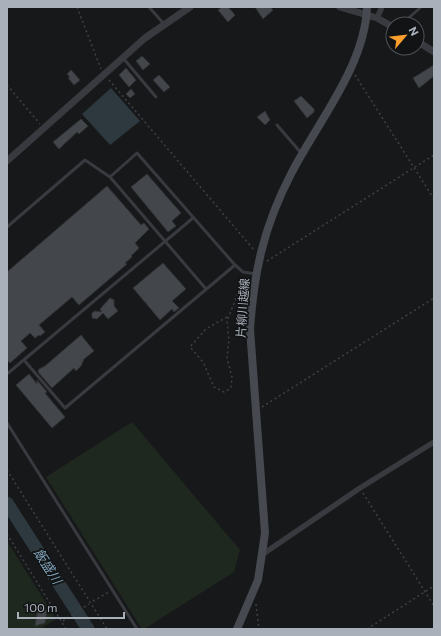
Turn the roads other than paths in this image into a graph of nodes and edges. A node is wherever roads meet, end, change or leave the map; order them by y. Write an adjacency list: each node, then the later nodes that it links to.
1 (149, 7): 10 (lane)
2 (190, 7): 10 (street)
3 (340, 7): 6 (street)
4 (382, 7): 8 (street)
5 (421, 7): 7 (lane)
6 (367, 11): 8 (street); 16 (main road, 片柳川越線)
7 (411, 16)
8 (377, 18): 9 (street)
9 (385, 22)
10 (165, 24): 13 (street)
11 (425, 46): 12 (street)
12 (434, 52)
13 (123, 58): 14 (lane); 17 (street)
14 (156, 97)
15 (277, 125): 16 (lane)
16 (302, 154): 23 (main road, 片柳川越線)
17 (7, 161)
18 (110, 177): 19 (lane); 20 (lane); 21 (lane)
19 (193, 218): 21 (lane); 22 (lane)
20 (7, 227)
21 (166, 241): 24 (lane); 25 (lane)
22 (235, 265): 23 (lane); 24 (lane)
23 (256, 271): 29 (main road, 片柳川越線)
24 (206, 289): 25 (lane)
25 (24, 360): 26 (lane)
26 (7, 374)
27 (7, 423): 30 (lane)
28 (434, 442): 29 (street)
29 (263, 554): 31 (main road, 片柳川越線)
30 (137, 629)
31 (237, 629)

